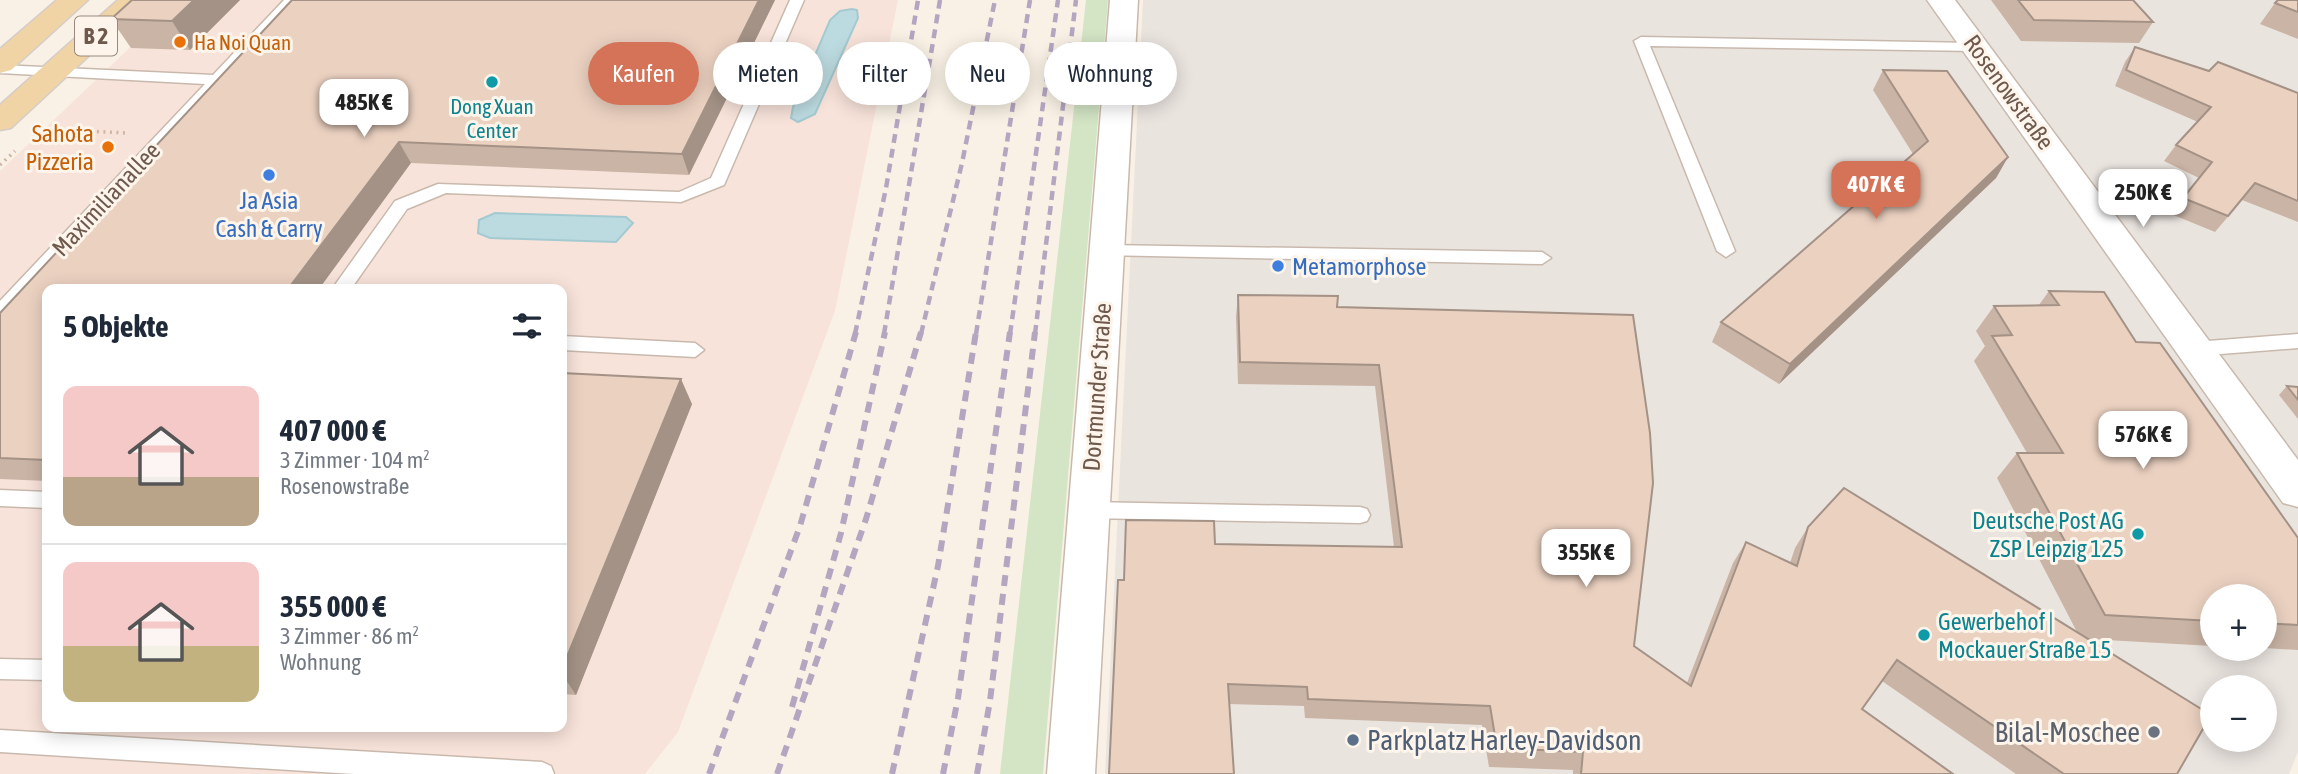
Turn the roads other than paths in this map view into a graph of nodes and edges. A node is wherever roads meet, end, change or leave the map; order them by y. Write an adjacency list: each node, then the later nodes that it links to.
1 (74, 0): 8 (main road, B 2)
2 (135, 0): 9 (main road, B 2)
3 (292, 0): 10 (lane, Maximilianallee)
4 (797, 0): 15 (lane)
5 (1124, 0): 12 (street, Dortmunder Straße)
6 (1941, 0): 7 (street, Rosenowstraße)
7 (1976, 47): 13 (lane); 19 (street, Rosenowstraße)
8 (0, 66): 9 (lane)
9 (56, 72): 10 (lane); 11 (main road, B 2)
10 (216, 80): 16 (lane, Maximilianallee)
11 (0, 121)
12 (1107, 251): 14 (lane); 24 (street, Dortmunder Straße)
13 (1726, 251)
14 (1542, 258)
15 (345, 284)
16 (0, 312)
17 (2298, 341): 19 (lane)
18 (567, 343): 20 (lane)
19 (2195, 349): 21 (street, Rosenowstraße)
20 (695, 350)
21 (2298, 491)
22 (0, 498): 23 (lane)
23 (42, 500)
24 (1088, 510): 25 (lane); 30 (street, Dortmunder Straße)
25 (1360, 515)
26 (0, 669): 27 (lane)
27 (42, 670)
28 (0, 741): 29 (lane)
29 (542, 774)
30 (1071, 774)

